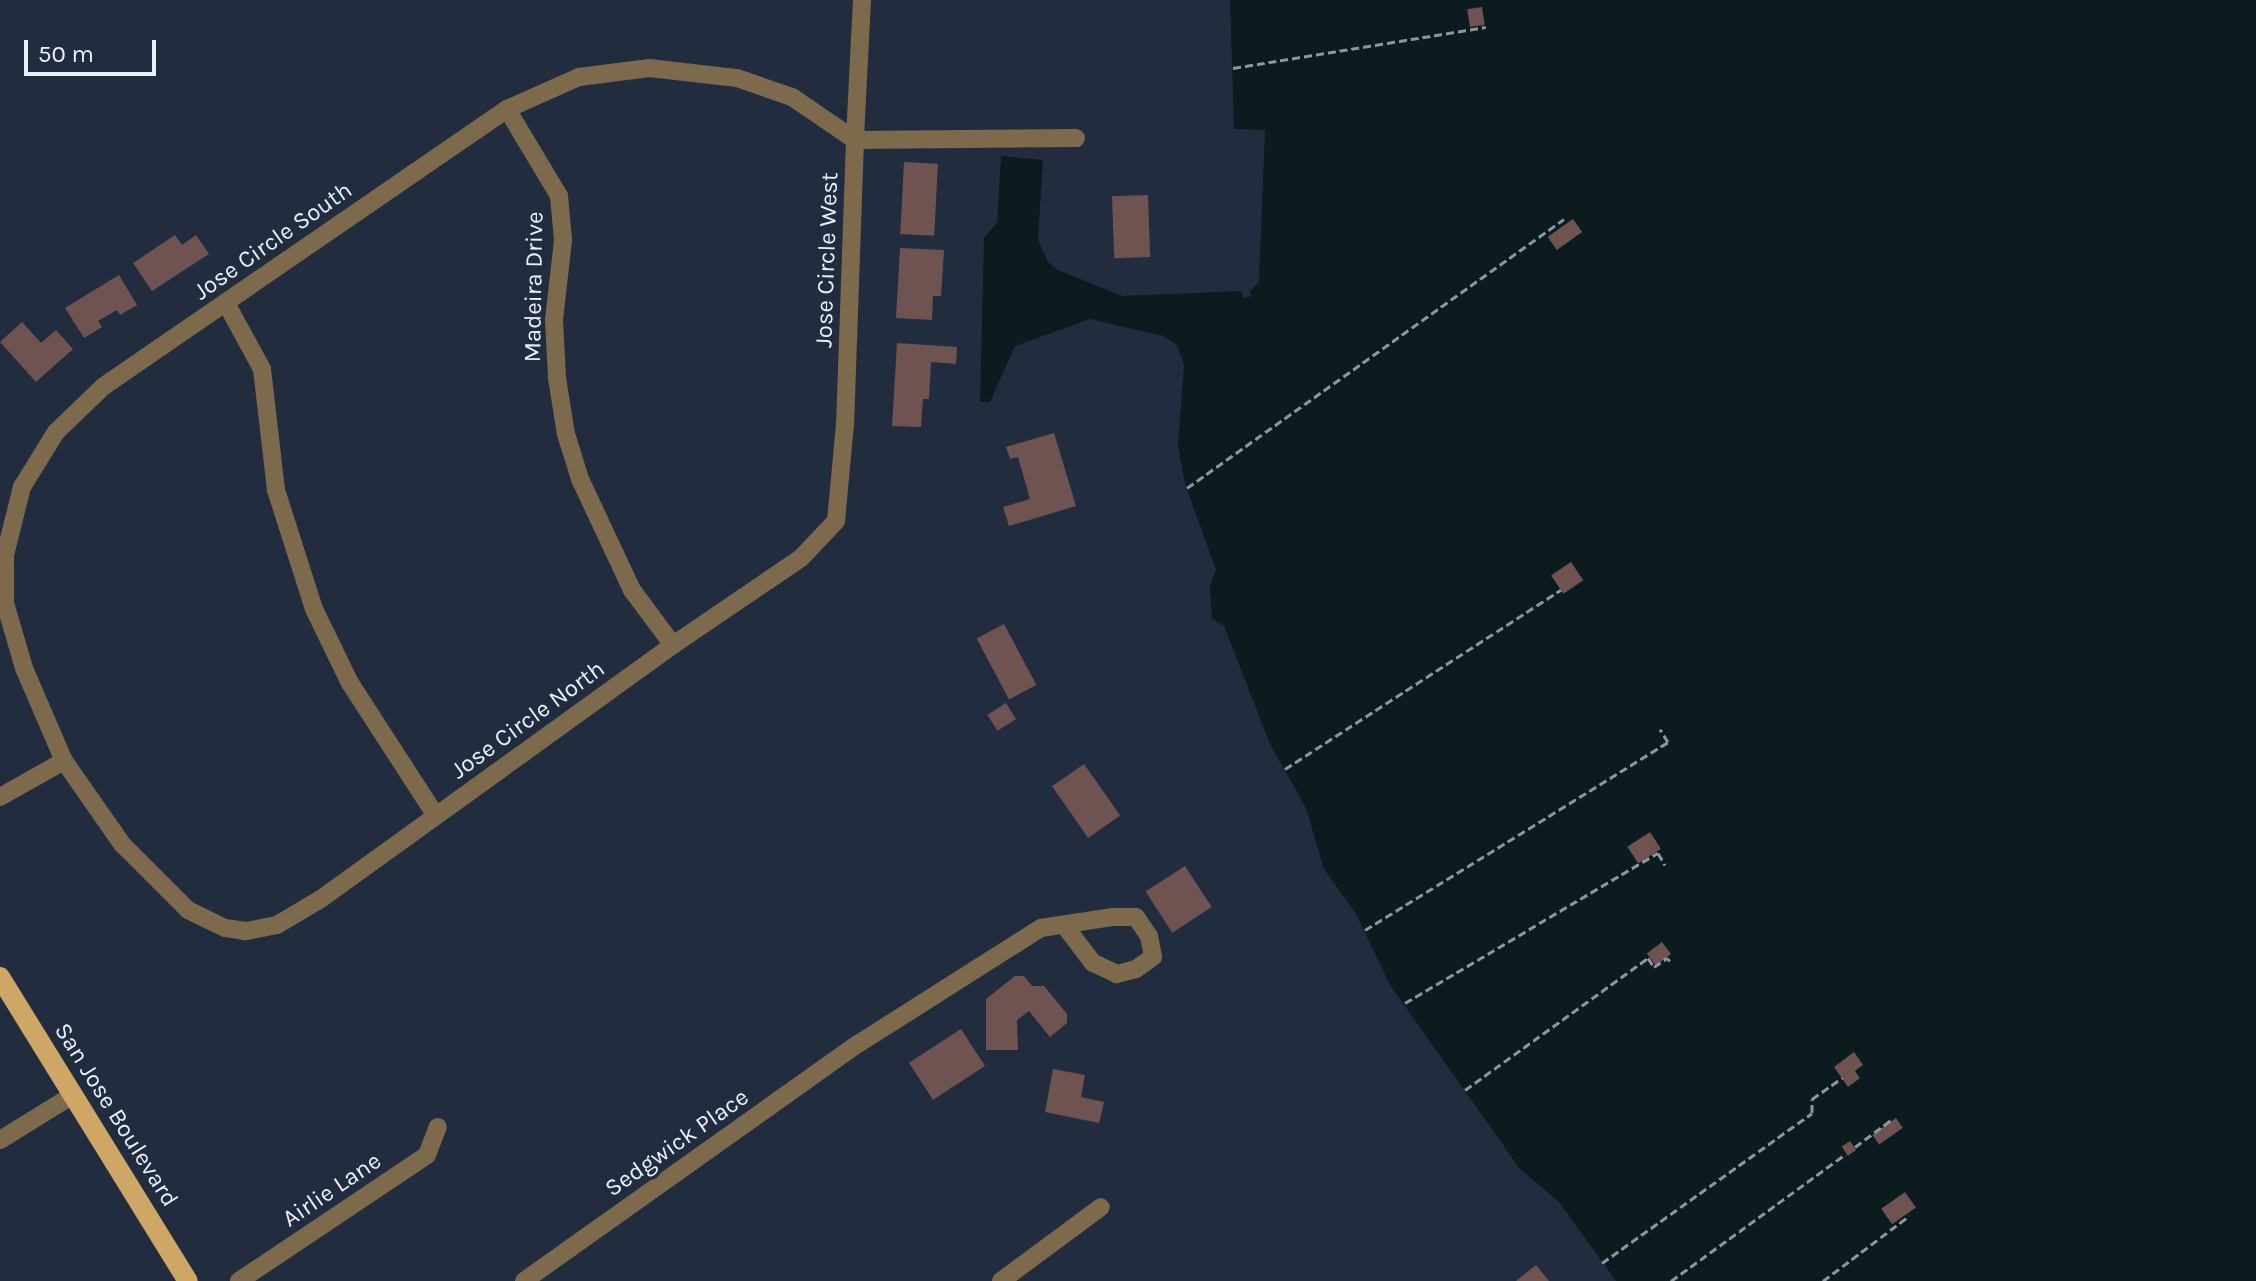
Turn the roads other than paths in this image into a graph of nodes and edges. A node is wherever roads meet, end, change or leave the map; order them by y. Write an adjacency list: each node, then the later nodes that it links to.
1 (862, 0): 4 (street, Jose Circle West)
2 (507, 109): 4 (street, Jose Circle South); 5 (street, Jose Circle South); 7 (street, Madeira Drive)
3 (1076, 138): 4 (street)
4 (855, 140): 6 (street, Jose Circle West)
5 (226, 303): 8 (street, Jose Circle South); 10 (street)
6 (836, 521): 7 (street, Jose Circle North)
7 (673, 645): 10 (street, Jose Circle North)
8 (64, 761): 9 (street); 12 (street, Jose Circle South)
9 (0, 797)
10 (436, 816): 12 (street, Jose Circle North)
11 (1064, 925): 11 (street, Sedgwick Place); 20 (street, Sedgwick Place)
12 (235, 929)
13 (0, 977): 14 (main road, San Jose Boulevard)
14 (73, 1095): 16 (street); 18 (main road, San Jose Boulevard)
15 (438, 1127): 19 (street, Airlie Lane)
16 (0, 1140)
17 (1101, 1207): 21 (street)
18 (188, 1281)
19 (239, 1281)
20 (524, 1281)
21 (1001, 1281)

